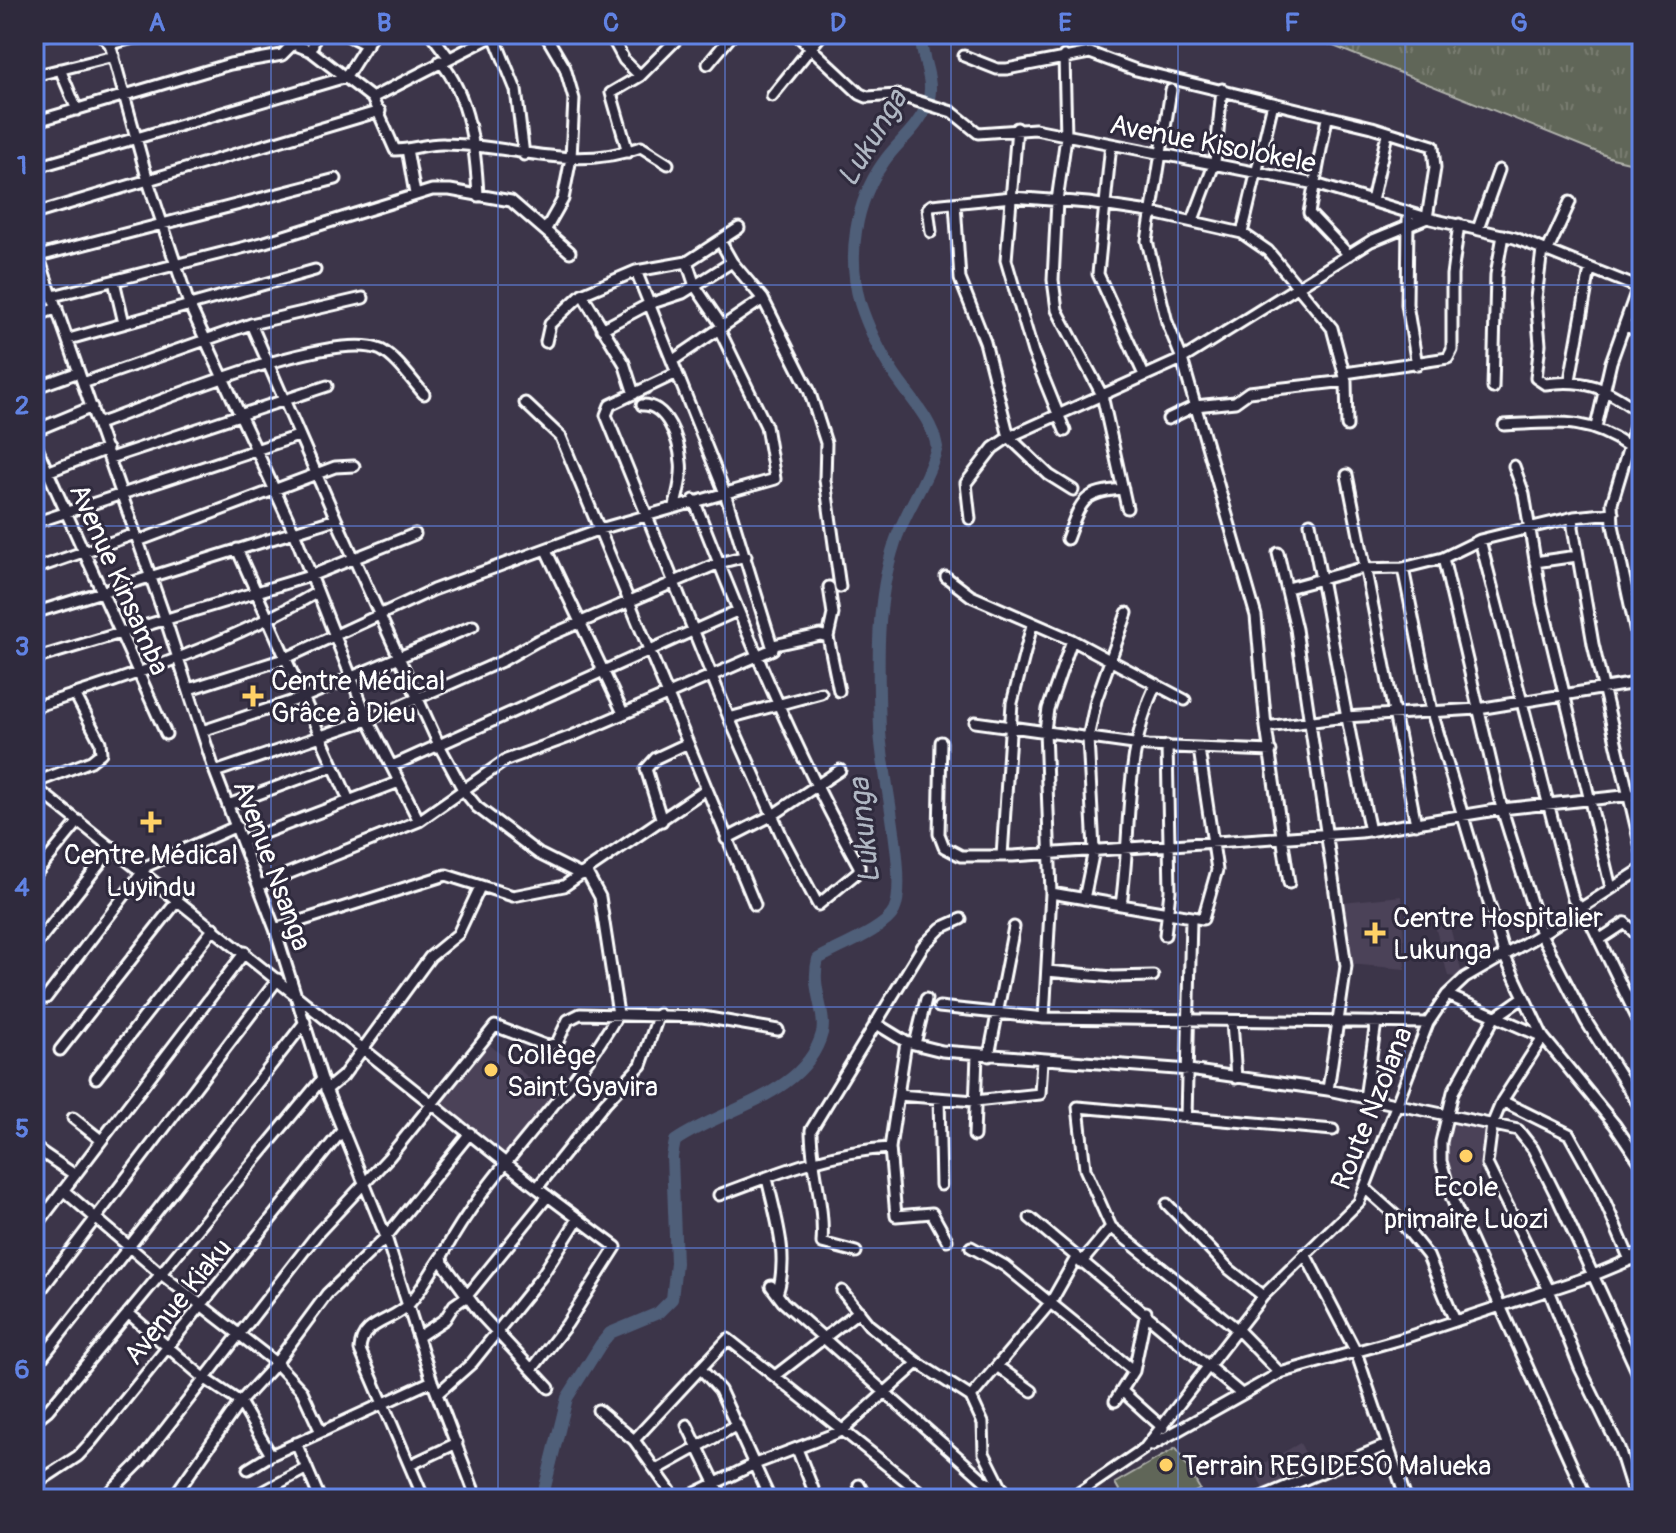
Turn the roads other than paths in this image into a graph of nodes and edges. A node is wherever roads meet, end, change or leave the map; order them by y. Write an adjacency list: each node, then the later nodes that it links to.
1 (48, 34): 16 (street)
2 (100, 34): 18 (street)
3 (218, 34): 15 (street)
4 (268, 34): 19 (street)
5 (316, 34): 22 (street)
6 (345, 34): 20 (street)
7 (373, 34): 20 (street)
8 (431, 34): 26 (street)
9 (545, 34): 52 (street)
10 (610, 34): 30 (street)
11 (682, 34): 30 (street)
12 (733, 34): 27 (street)
13 (796, 34): 21 (street, Avenue Kisolokele)
14 (822, 34): 21 (street)
15 (167, 35): 18 (street)
16 (34, 36)
17 (490, 36): 26 (street); 51 (street)
18 (110, 44): 23 (street)
19 (292, 45): 22 (street); 34 (street)
20 (367, 45): 31 (street)
21 (811, 48): 35 (street); 42 (street, Avenue Kisolokele)
22 (311, 51): 31 (street)
23 (114, 56): 28 (street); 34 (street)
24 (964, 56): 25 (street)
25 (1064, 56): 32 (street); 44 (street)
26 (445, 60): 36 (street); 47 (street)
27 (708, 64)
28 (60, 69): 29 (street); 38 (street)
29 (34, 76)
30 (640, 76): 50 (street)
31 (346, 77): 36 (street); 45 (street)
32 (1222, 89): 37 (street); 53 (street)
33 (1171, 90): 49 (street)
34 (124, 96): 38 (street); 45 (street)
35 (772, 96)
36 (372, 98): 39 (street)
37 (1273, 103): 40 (street); 57 (street)
38 (77, 110): 41 (street)
39 (380, 111): 48 (street); 59 (street)
40 (1327, 118): 43 (street); 60 (street)
41 (34, 122)
42 (1017, 128): 44 (street, Avenue Kisolokele); 63 (street)
43 (1387, 134): 65 (street); 72 (street)
44 (1066, 137): 46 (street, Avenue Kisolokele); 64 (street)
45 (136, 140): 55 (street); 59 (street)
46 (1111, 144): 49 (street, Avenue Kisolokele); 68 (street)
47 (471, 147): 48 (street); 51 (street); 62 (street)
48 (407, 149): 61 (street)
49 (1159, 151): 53 (street, Avenue Kisolokele); 69 (street)
50 (628, 152): 52 (street); 54 (street)
51 (524, 155): 52 (street)
52 (571, 158): 78 (street)
53 (1215, 162): 57 (street, Avenue Kisolokele); 73 (street)
54 (668, 164)
55 (34, 168)
56 (1499, 170): 79 (street)
57 (1258, 173): 60 (street, Avenue Kisolokele); 81 (street)
58 (336, 179): 76 (street)
59 (148, 181): 71 (street); 76 (street)
60 (1315, 184): 65 (street, Avenue Kisolokele); 87 (street)
61 (415, 194): 62 (street); 91 (street)
62 (478, 196): 78 (street)
63 (1012, 197): 64 (street); 67 (street); 141 (street)
64 (1057, 201): 68 (street); 133 (street)
65 (1372, 201): 70 (street, Avenue Kisolokele)
66 (1570, 202): 85 (street)
67 (955, 203): 80 (street); 150 (street)
68 (1103, 205): 69 (street); 122 (street)
69 (1149, 212): 73 (street); 116 (street)
70 (1408, 212): 72 (street, Avenue Kisolokele); 74 (street)
71 (34, 214)
72 (1427, 218): 74 (street); 75 (street, Avenue Kisolokele)
73 (1193, 220): 81 (street)
74 (1408, 224): 87 (street); 119 (street)
75 (1459, 224): 79 (street, Avenue Kisolokele); 119 (street)
76 (163, 225): 88 (street); 91 (street)
77 (739, 228): 83 (street)
78 (546, 229): 86 (street)
79 (1478, 229): 82 (street, Avenue Kisolokele)
80 (931, 232)
81 (1242, 233): 97 (street)
82 (1503, 235): 85 (street, Avenue Kisolokele); 129 (street)
83 (720, 241): 89 (street); 90 (street)
84 (34, 245): 88 (street, Avenue Nsanga)
85 (1545, 251): 92 (street, Avenue Kisolokele); 125 (street)
86 (570, 252)
87 (1349, 255): 97 (street)
88 (39, 256): 100 (street, Avenue Nsanga)
89 (687, 262): 94 (street); 96 (street)
90 (732, 262): 96 (street); 102 (street)
91 (177, 265): 95 (street); 103 (street)
92 (1590, 269): 98 (street, Avenue Kisolokele); 125 (street)
93 (315, 270): 103 (street)
94 (636, 271): 99 (street); 104 (street)
95 (114, 281): 100 (street); 107 (street)
96 (695, 286): 104 (street); 110 (street)
97 (1298, 286): 116 (street); 123 (street)
98 (1640, 288): 109 (street)
99 (582, 294): 111 (street); 115 (street)
100 (53, 296): 105 (street, Avenue Nsanga)
101 (363, 298): 108 (street)
102 (763, 299): 110 (street); 219 (street)
103 (189, 304): 107 (street); 114 (street)
104 (649, 304): 111 (street); 117 (street)
105 (57, 308): 106 (street); 113 (street, Avenue Nsanga)
106 (34, 317)
107 (124, 323): 113 (street)
108 (251, 324): 114 (street); 118 (street)
109 (1625, 325): 112 (street); 130 (street)
110 (721, 328): 117 (street); 164 (street)
111 (602, 329): 132 (street)
112 (1642, 334)
113 (69, 339): 120 (street, Avenue Nsanga)
114 (205, 340): 124 (street); 126 (street)
115 (546, 342)
116 (1182, 359): 122 (street); 137 (street)
117 (672, 361): 121 (street)
118 (268, 362): 124 (street); 131 (street); 134 (street)
119 (1417, 365): 123 (street)
120 (79, 372): 126 (street, Avenue Nsanga); 128 (street)
121 (677, 373): 132 (street); 164 (street)
122 (1144, 375): 133 (street)
123 (1346, 377): 137 (street); 145 (street)
124 (224, 380): 140 (street); 143 (street)
125 (1570, 380): 130 (street)
126 (83, 383): 138 (street, Avenue Nsanga)
127 (327, 386): 134 (street)
128 (34, 388)
129 (1493, 388)
130 (1605, 390): 139 (street); 146 (street)
131 (424, 394)
132 (634, 394): 171 (street)
133 (1102, 395): 141 (street); 162 (street)
134 (285, 399): 140 (street); 149 (street)
135 (525, 403): 177 (street)
136 (642, 405): 167 (street)
137 (1195, 406): 142 (street); 259 (street)
138 (92, 407): 143 (street, Avenue Nsanga); 147 (street)
139 (1640, 407): 152 (street)
140 (242, 414): 153 (street); 154 (street)
141 (1058, 415): 148 (street); 150 (street)
142 (1168, 419)
143 (98, 424): 154 (street, Avenue Nsanga)
144 (1504, 425): 146 (street)
145 (1347, 426)
146 (1596, 427): 152 (street)
147 (34, 431)
148 (1065, 431)
149 (298, 436): 153 (street); 158 (street)
150 (1009, 437): 163 (street); 174 (street)
151 (34, 441): 157 (street, Avenue Kinsamba)
152 (1628, 446): 170 (street)
153 (257, 452): 161 (street); 165 (street)
154 (108, 454): 157 (street); 165 (street, Avenue Nsanga)
155 (354, 466): 158 (street)
156 (1514, 466): 178 (street)
157 (48, 472): 160 (street); 169 (street, Avenue Kinsamba)
158 (317, 475): 161 (street); 173 (street)
159 (1347, 475): 196 (street)
160 (34, 477)
161 (274, 489): 179 (street); 181 (street)
162 (1123, 489): 168 (street); 182 (street)
163 (1073, 490)
164 (725, 493): 166 (street); 188 (street)
165 (122, 494): 169 (street); 181 (street, Avenue Nsanga)
166 (694, 500): 167 (street); 193 (street)
167 (675, 506): 171 (street)
168 (1127, 508)
169 (65, 512): 175 (street); 186 (street, Avenue Kinsamba)
170 (1613, 513): 172 (street); 229 (street)
171 (647, 516): 177 (street); 201 (street)
172 (1574, 517): 178 (street); 189 (street)
173 (336, 519): 179 (street); 191 (street)
174 (970, 519)
175 (34, 523)
176 (1310, 523): 200 (street)
177 (600, 529): 185 (street); 206 (street)
178 (1529, 530): 183 (street); 192 (street)
179 (294, 532): 184 (street); 197 (street)
180 (415, 534): 191 (street)
181 (136, 537): 186 (street); 199 (street, Avenue Nsanga)
182 (1067, 539)
183 (1480, 540): 190 (street); 247 (street)
184 (237, 549): 199 (street); 203 (street)
185 (546, 550): 209 (street); 213 (street)
186 (84, 553): 195 (street); 204 (street, Avenue Kinsamba)
187 (1278, 553): 202 (street)
188 (746, 556): 193 (street); 221 (street)
189 (1577, 556): 192 (street); 236 (street)
190 (1443, 558): 194 (street); 249 (street)
191 (357, 559): 197 (street); 209 (street)
192 (1535, 562): 242 (street)
193 (719, 563): 201 (street); 207 (street)
194 (1403, 568): 196 (street); 250 (street)
195 (34, 569)
196 (1367, 569): 200 (street); 252 (street)
197 (310, 576): 203 (street); 205 (street)
198 (946, 577): 214 (street)
199 (150, 578): 204 (street); 211 (street, Avenue Nsanga)
200 (1323, 580): 202 (street); 253 (street)
201 (675, 583): 206 (street); 216 (street)
202 (1288, 588): 257 (street)
203 (255, 592): 211 (street); 212 (street)
204 (102, 593): 208 (street); 217 (street, Avenue Kinsamba)
205 (316, 593): 212 (street); 218 (street)
206 (629, 604): 213 (street); 222 (street)
207 (737, 611): 216 (street); 223 (street)
208 (34, 613)
209 (381, 613): 218 (street); 226 (street)
210 (1127, 613): 228 (street)
211 (165, 618): 217 (street); 227 (street, Avenue Nsanga)
212 (268, 621): 225 (street); 227 (street)
213 (580, 624): 230 (street); 244 (street)
214 (1032, 625): 220 (street); 258 (street)
215 (473, 626): 226 (street)
216 (695, 630): 222 (street); 231 (street)
217 (121, 631): 224 (street); 232 (street, Avenue Kinsamba)
218 (334, 635): 225 (street); 233 (street)
219 (828, 637): 221 (street); 238 (street)
220 (1072, 640): 228 (street); 260 (street)
221 (774, 645): 223 (street)
222 (647, 652): 230 (street); 241 (street)
223 (754, 656): 231 (street); 246 (street)
224 (34, 659)
225 (284, 659): 237 (street); 243 (street)
226 (401, 659): 233 (street); 244 (street)
227 (178, 660): 232 (street); 237 (street, Avenue Nsanga)
228 (1109, 661): 235 (street); 264 (street)
229 (1642, 661)
230 (602, 671): 251 (street); 268 (street)
231 (713, 673): 241 (street); 254 (street)
232 (138, 674): 240 (street); 262 (street, Avenue Kinsamba)
233 (351, 679): 243 (street); 255 (street)
234 (1642, 682): 236 (street)
235 (1156, 684): 245 (street); 267 (street)
236 (1604, 687): 242 (street); 281 (street)
237 (189, 689): 261 (street, Avenue Nsanga)
238 (839, 691)
239 (821, 693): 246 (street)
240 (75, 694): 248 (street); 278 (street)
241 (664, 694): 251 (street); 266 (street)
242 (1564, 694): 247 (street); 284 (street)
243 (302, 698): 261 (street); 263 (street)
244 (419, 698): 255 (street); 268 (street)
245 (1185, 700)
246 (776, 702): 254 (street); 277 (street)
247 (1522, 702): 249 (street); 286 (street)
248 (34, 707)
249 (1478, 709): 250 (street); 288 (street)
250 (1432, 712): 252 (street); 290 (street)
251 (623, 713): 280 (street)
252 (1392, 715): 253 (street); 294 (street)
253 (1345, 717): 257 (street); 296 (street)
254 (729, 718): 289 (street)
255 (368, 720): 263 (street); 273 (street)
256 (975, 722): 258 (street)
257 (1309, 722): 259 (street); 297 (street)
258 (1010, 727): 260 (street); 308 (street)
259 (1266, 727): 271 (street)
260 (1045, 730): 264 (street); 307 (street)
261 (202, 731): 275 (street, Avenue Nsanga)
262 (166, 734)
263 (321, 738): 272 (street); 275 (street)
264 (1088, 738): 267 (street); 305 (street)
265 (941, 742): 308 (street)
266 (686, 744): 279 (street); 293 (street)
267 (1134, 744): 269 (street); 304 (street)
268 (439, 745): 273 (street); 280 (street)
269 (1167, 746): 270 (street); 302 (street)
270 (1199, 749): 271 (street); 301 (street)
271 (1271, 751): 299 (street)
272 (334, 766): 283 (street); 287 (street)
273 (392, 766): 276 (street)
274 (840, 770): 277 (street)
275 (215, 772): 287 (street, Avenue Nsanga)
276 (399, 782): 283 (street); 292 (street)
277 (815, 786): 289 (street); 289 (street)
278 (36, 787): 285 (street); 291 (street)
279 (705, 790): 293 (street); 298 (street)
280 (464, 791): 292 (street); 311 (street)
281 (1628, 794): 282 (street); 284 (street); 306 (street)
282 (1642, 794)
283 (348, 798): 300 (street)
284 (1589, 798): 286 (street); 316 (street)
285 (34, 801)
286 (1548, 803): 288 (street); 322 (street)
287 (228, 805): 295 (street, Avenue Nsanga)
288 (1502, 809): 290 (street); 329 (street)
289 (773, 815): 298 (street)
290 (1462, 816): 294 (street); 335 (street)
291 (79, 821): 303 (street); 312 (street)
292 (419, 821): 314 (street)
293 (662, 821): 311 (street)
294 (1416, 824): 296 (street)
295 (237, 826): 300 (street, Avenue Nsanga); 310 (street)
296 (1370, 831): 297 (street)
297 (1326, 836): 299 (street); 352 (street)
298 (726, 839): 320 (street)
299 (1284, 839): 301 (street); 313 (street)
300 (243, 841): 314 (street, Avenue Nsanga)
301 (1213, 841): 302 (street); 325 (street)
302 (1168, 844): 304 (street); 323 (street)
303 (113, 847): 310 (street); 333 (street)
304 (1129, 849): 305 (street); 321 (street)
305 (1094, 850): 307 (street); 318 (street)
306 (1642, 852)
307 (1049, 853): 308 (street); 317 (street)
308 (1002, 856)
309 (1642, 869): 316 (street, Route Nzolana)
310 (144, 870): 319 (street); 342 (street)
311 (587, 873): 315 (street); 346 (street)
312 (34, 876)
313 (1289, 883)
314 (260, 885): 328 (street, Avenue Nsanga)
315 (480, 887): 328 (street); 361 (street)
316 (1611, 888): 322 (street, Route Nzolana)
317 (1051, 893): 318 (street); 336 (street)
318 (1084, 899): 321 (street)
319 (178, 900): 327 (street); 362 (street)
320 (755, 905)
321 (1121, 905): 323 (street)
322 (1582, 907): 329 (street, Route Nzolana); 331 (street)
323 (1167, 915): 325 (street); 330 (street)
324 (961, 919): 355 (street)
325 (1191, 920): 350 (street)
326 (1014, 927): 345 (street)
327 (214, 928): 334 (street); 367 (street)
328 (275, 929): 339 (street, Avenue Nsanga)
329 (1541, 934): 335 (street, Route Nzolana); 378 (street)
330 (1165, 935)
331 (1599, 940): 332 (street); 357 (street)
332 (1642, 940)
333 (34, 947)
334 (245, 952): 338 (street); 387 (street)
335 (1505, 957): 340 (street, Route Nzolana); 341 (street)
336 (1047, 971): 337 (street); 348 (street)
337 (1153, 976)
338 (278, 979): 339 (street); 406 (street)
339 (296, 993): 353 (street, Avenue Nsanga); 361 (street)
340 (1447, 995): 349 (street); 356 (street, Route Nzolana)
341 (1524, 997): 349 (street); 359 (street)
342 (46, 998)
343 (926, 999): 360 (street)
344 (939, 1007): 345 (street)
345 (997, 1013): 348 (street); 364 (street)
346 (618, 1014): 347 (street); 376 (street); 391 (street)
347 (659, 1014): 358 (street); 397 (street)
348 (1044, 1018): 350 (street)
349 (1494, 1018): 359 (street); 379 (street)
350 (1191, 1021): 351 (street); 366 (street)
351 (1232, 1021): 352 (street); 368 (street)
352 (1340, 1021): 354 (street); 370 (street)
353 (305, 1022): 369 (street, Avenue Nsanga); 412 (street)
354 (1376, 1022): 356 (street); 372 (street)
355 (875, 1023): 360 (street); 390 (street)
356 (1428, 1023): 377 (street, Route Nzolana)
357 (1642, 1028)
358 (778, 1030)
359 (1543, 1037): 375 (street); 392 (street)
360 (911, 1043): 363 (street); 371 (street)
361 (362, 1047): 369 (street); 376 (street)
362 (60, 1050)
363 (977, 1054): 364 (street); 374 (street)
364 (989, 1056): 365 (street)
365 (1042, 1060): 366 (street); 374 (street)
366 (1189, 1070): 368 (street); 380 (street)
367 (96, 1078)
368 (1236, 1078): 370 (street)
369 (324, 1084): 384 (street, Avenue Nsanga); 419 (street)
370 (1328, 1090): 372 (street)
371 (898, 1095): 373 (street); 389 (street)
372 (1365, 1098): 377 (street)
373 (939, 1099): 374 (street); 396 (street)
374 (975, 1101): 386 (street)
375 (1502, 1101): 382 (street); 417 (street)
376 (434, 1104): 385 (street); 395 (street)
377 (1399, 1105): 379 (street); 399 (street, Route Nzolana)
378 (1642, 1110)
379 (1447, 1115): 382 (street); 427 (street)
380 (1186, 1117): 383 (street); 408 (street)
381 (73, 1118): 387 (street)
382 (1492, 1125): 420 (street); 421 (street)
383 (1333, 1130)
384 (341, 1132): 395 (street, Avenue Nsanga); 428 (street, Avenue Kiaku)
385 (470, 1133): 391 (street); 410 (street)
386 (974, 1136)
387 (101, 1140): 393 (street)
388 (34, 1147): 393 (street)
389 (890, 1148): 390 (street); 411 (street)
390 (811, 1161): 394 (street); 414 (street)
391 (507, 1163): 397 (street); 416 (street)
392 (1642, 1165)
393 (75, 1175): 398 (street)
394 (767, 1178): 400 (street); 437 (street)
395 (365, 1183): 410 (street, Avenue Nsanga); 436 (street)
396 (941, 1185)
397 (537, 1188): 401 (street)
398 (63, 1190): 404 (street); 406 (street)
399 (1367, 1190): 415 (street, Route Nzolana); 433 (street)
400 (719, 1195)
401 (548, 1196): 407 (street); 423 (street)
402 (34, 1200): 404 (street)
403 (1167, 1204): 424 (street)
404 (48, 1210): 409 (street)
405 (1030, 1218): 418 (street)
406 (96, 1219): 412 (street); 425 (street)
407 (578, 1219): 434 (street); 445 (street)
408 (1111, 1227): 418 (street); 435 (street)
409 (34, 1229)
410 (386, 1237): 429 (street, Avenue Nsanga); 442 (street)
411 (947, 1240)
412 (129, 1246): 419 (street); 441 (street)
413 (971, 1247): 426 (street)
414 (856, 1252)
415 (1305, 1254): 424 (street, Route Nzolana); 440 (street)
416 (442, 1256): 423 (street); 429 (street)
417 (1639, 1258): 420 (street)
418 (1079, 1261): 426 (street); 431 (street)
419 (161, 1274): 428 (street); 432 (street)
420 (1594, 1275): 421 (street); 453 (street)
421 (1549, 1290): 427 (street); 506 (street)
422 (842, 1291): 430 (street)
423 (467, 1296): 434 (street); 438 (street)
424 (1263, 1296): 435 (street, Route Nzolana)
425 (34, 1299)
426 (1051, 1302): 444 (street); 448 (street)
427 (1502, 1305): 433 (street); 505 (street)
428 (202, 1306): 436 (street); 439 (street, Avenue Kiaku)
429 (408, 1307): 438 (street, Avenue Nsanga); 463 (street)
430 (859, 1311): 437 (street); 443 (street)
431 (1146, 1312): 447 (street); 448 (street)
432 (128, 1313): 439 (street); 465 (street)
433 (1455, 1321): 440 (street)
434 (497, 1329): 445 (street); 458 (street)
435 (1237, 1329): 447 (street, Route Nzolana); 449 (street)
436 (237, 1335): 442 (street); 451 (street)
437 (822, 1336): 450 (street); 459 (street)
438 (418, 1337): 452 (street, Avenue Nsanga)
439 (169, 1348): 451 (street); 485 (street, Avenue Kiaku)
440 (1356, 1352): 449 (street); 474 (street)
441 (41, 1359)
442 (276, 1363): 462 (street); 470 (street)
443 (918, 1363): 459 (street); 460 (street)
444 (997, 1366): 455 (street); 460 (street)
445 (533, 1368): 454 (street)
446 (701, 1369): 450 (street); 467 (street); 471 (street)
447 (1209, 1369): 457 (street); 468 (street, Route Nzolana)
448 (1134, 1371): 456 (street)
449 (1280, 1373): 457 (street)
450 (775, 1376): 469 (street)
451 (204, 1378): 462 (street); 488 (street)
452 (432, 1381): 458 (street, Avenue Nsanga); 463 (street)
453 (1642, 1382)
454 (549, 1388)
455 (1032, 1391)
456 (1123, 1392): 461 (street); 468 (street)
457 (1240, 1393): 476 (street)
458 (437, 1394): 473 (street, Avenue Nsanga)
459 (884, 1395): 469 (street); 487 (street)
460 (971, 1397): 487 (street)
461 (1115, 1401)
462 (240, 1402): 478 (street); 489 (street)
463 (385, 1403): 470 (street); 480 (street)
464 (598, 1410): 471 (street)
465 (34, 1421)
466 (687, 1425): 475 (street)
467 (737, 1425): 475 (street); 479 (street)
468 (1163, 1428): 476 (street, Route Nzolana)
469 (842, 1431): 477 (street); 500 (street)
470 (321, 1432): 472 (street)
471 (634, 1440): 483 (street)
472 (296, 1443): 478 (street); 481 (street)
473 (457, 1443): 480 (street); 493 (street, Avenue Nsanga)
474 (1387, 1445): 503 (street); 504 (street)
475 (697, 1446): 483 (street); 484 (street)
476 (1145, 1448): 502 (street, Route Nzolana)
477 (797, 1449): 479 (street); 498 (street)
478 (271, 1455): 482 (street)
479 (755, 1464): 484 (street); 497 (street)
480 (410, 1465): 492 (street)
481 (307, 1468): 490 (street); 491 (street)
482 (248, 1469)
483 (658, 1469): 494 (street)
484 (716, 1483): 495 (street); 496 (street)
485 (34, 1485)
486 (859, 1485): 499 (street)
487 (1003, 1489): 501 (street)
488 (103, 1499)
489 (172, 1499)
490 (250, 1499)
491 (320, 1499)
492 (424, 1499)
493 (477, 1499)
494 (676, 1499)
495 (683, 1499)
496 (723, 1499)
497 (770, 1499)
498 (817, 1499)
499 (867, 1499)
500 (929, 1499)
501 (1007, 1499)
502 (1070, 1499)
503 (1257, 1499)
504 (1406, 1499)
505 (1587, 1499)
506 (1635, 1499)

